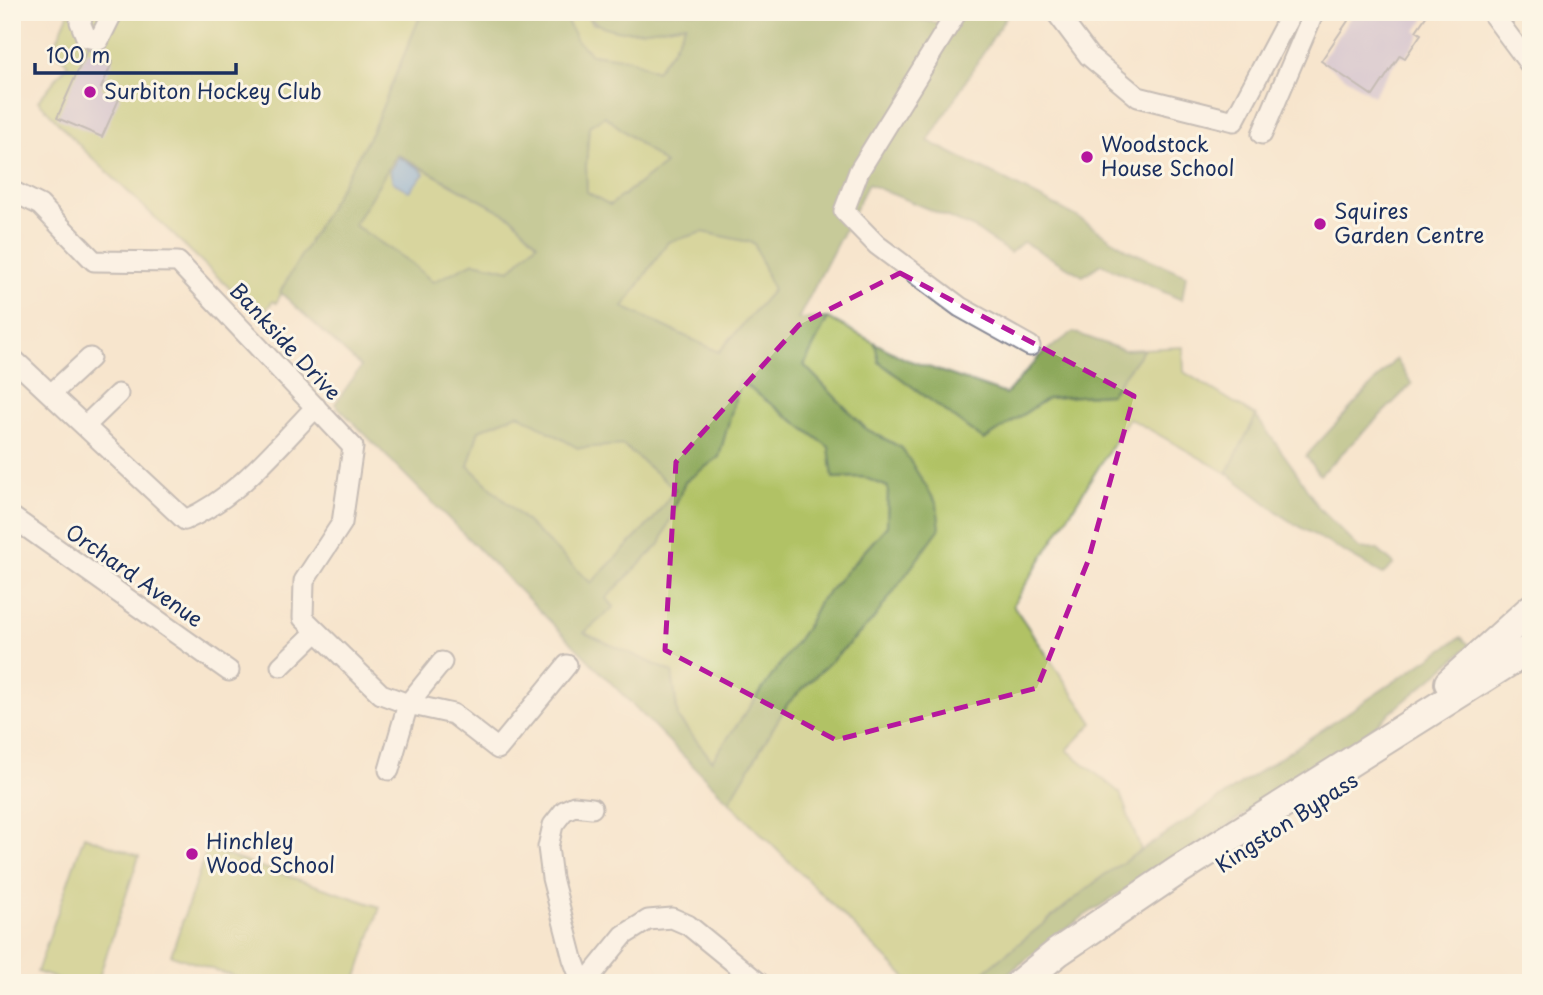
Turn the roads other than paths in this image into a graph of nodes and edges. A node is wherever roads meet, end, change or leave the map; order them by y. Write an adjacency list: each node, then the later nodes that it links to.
1 (85, 12): 2 (street)
2 (113, 12)
3 (957, 12): 11 (street)
4 (1056, 12): 5 (street)
5 (1287, 12)
6 (1314, 12): 9 (street)
7 (1491, 12): 8 (street)
8 (1531, 66)
9 (1262, 134)
10 (12, 191): 16 (street, Bankside Drive)
11 (1030, 346)
12 (12, 358): 14 (street)
13 (90, 358): 14 (street)
14 (51, 394): 17 (street)
15 (118, 394): 17 (street)
16 (316, 407): 17 (street); 20 (street, Bankside Drive)
17 (85, 426)
18 (12, 517): 26 (street, Orchard Avenue)
19 (1531, 609): 28 (highway)
20 (316, 632): 24 (street); 27 (street, Bankside Drive)
21 (1531, 648): 28 (highway)
22 (442, 662): 27 (street)
23 (568, 665): 27 (street)
24 (281, 666)
25 (1531, 669): 34 (highway, Kingston Bypass)
26 (229, 671)
27 (408, 704): 29 (street)
28 (1381, 742): 33 (highway, Kingston Bypass)
29 (389, 770)
30 (592, 808): 31 (street)
31 (584, 983): 32 (street)
32 (759, 983)
33 (1020, 983)
34 (1048, 983)

